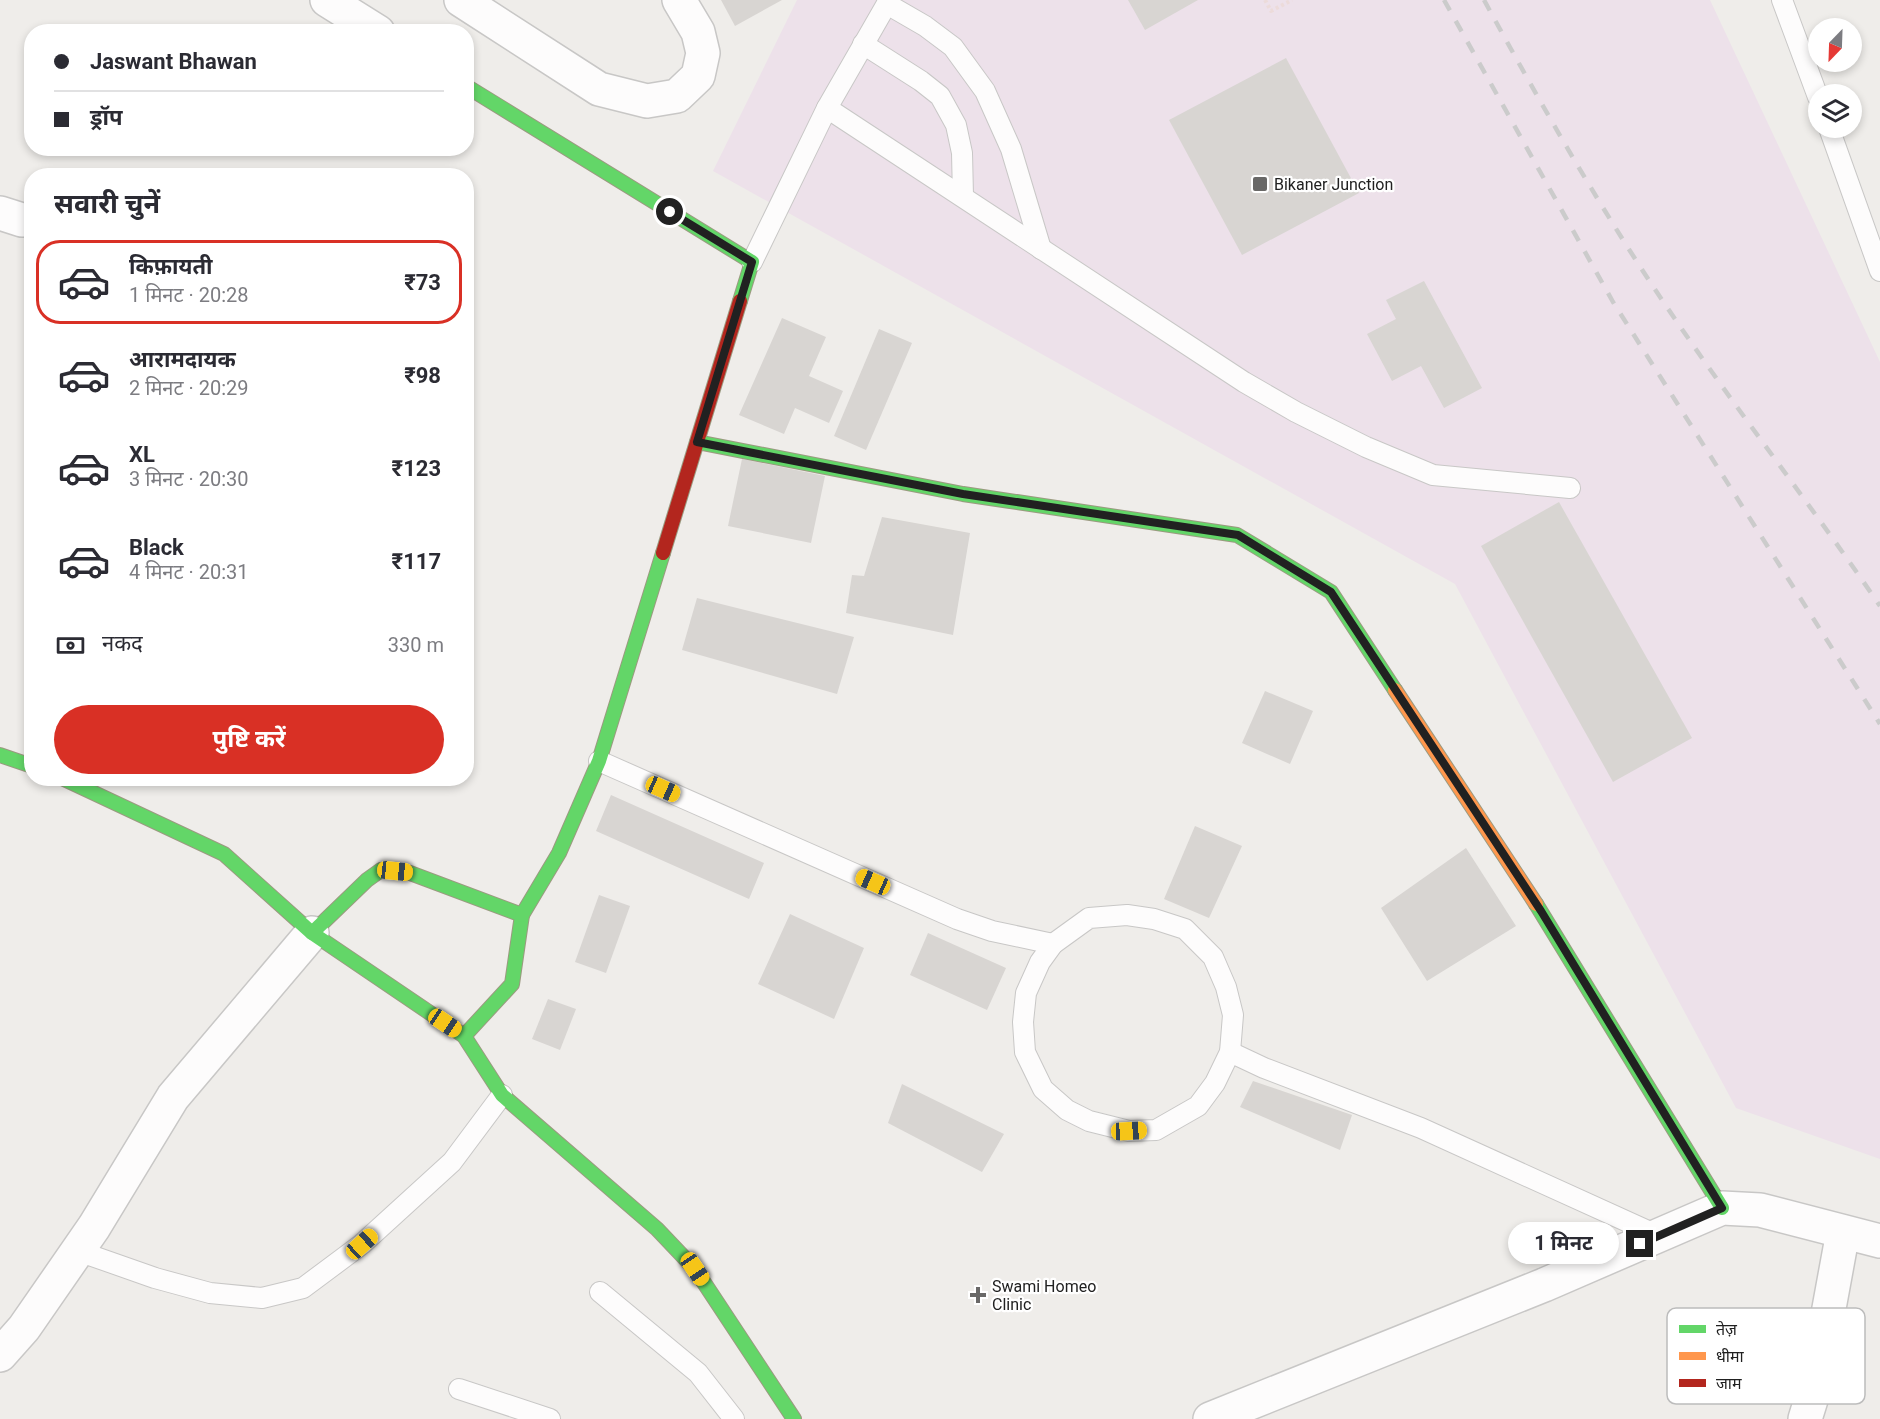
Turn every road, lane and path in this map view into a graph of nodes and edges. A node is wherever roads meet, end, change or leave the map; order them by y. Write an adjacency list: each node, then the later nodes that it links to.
1 (327, 0): 8 (street)
2 (461, 0): 3 (street)
3 (679, 0)
4 (1265, 0): 5 (path)
5 (1292, 0)
6 (1782, 0): 10 (lane)
7 (888, 2): 9 (lane); 15 (lane)
8 (365, 24)
9 (863, 45): 12 (lane); 14 (lane)
10 (1813, 84)
11 (474, 91): 16 (street)
12 (827, 108): 14 (lane); 16 (lane)
13 (1833, 138): 17 (lane)
14 (963, 196): 15 (lane)
15 (1041, 249): 19 (lane)
16 (752, 262): 18 (street)
17 (1880, 272)
18 (697, 442): 21 (street); 30 (street)
19 (1570, 488)
20 (0, 755): 22 (street)
21 (600, 761): 24 (street); 26 (lane)
22 (24, 763)
23 (79, 786): 25 (street)
24 (522, 915): 25 (street); 27 (street)
25 (312, 933): 27 (street); 34 (street)
26 (1053, 944): 28 (lane); 28 (lane)
27 (464, 1036): 29 (street)
28 (1230, 1052): 32 (lane)
29 (502, 1095): 34 (lane); 42 (street)
30 (1722, 1208): 31 (street); 32 (street)
31 (1843, 1232): 33 (street); 36 (street)
32 (1659, 1236): 43 (street)
33 (1880, 1241)
34 (78, 1251): 37 (street)
35 (600, 1292): 41 (lane)
36 (1829, 1308)
37 (0, 1355)
38 (459, 1389): 40 (lane)
39 (1810, 1404): 44 (street)
40 (550, 1419)
41 (734, 1419)
42 (794, 1419)
43 (1210, 1419)
44 (1805, 1419)

